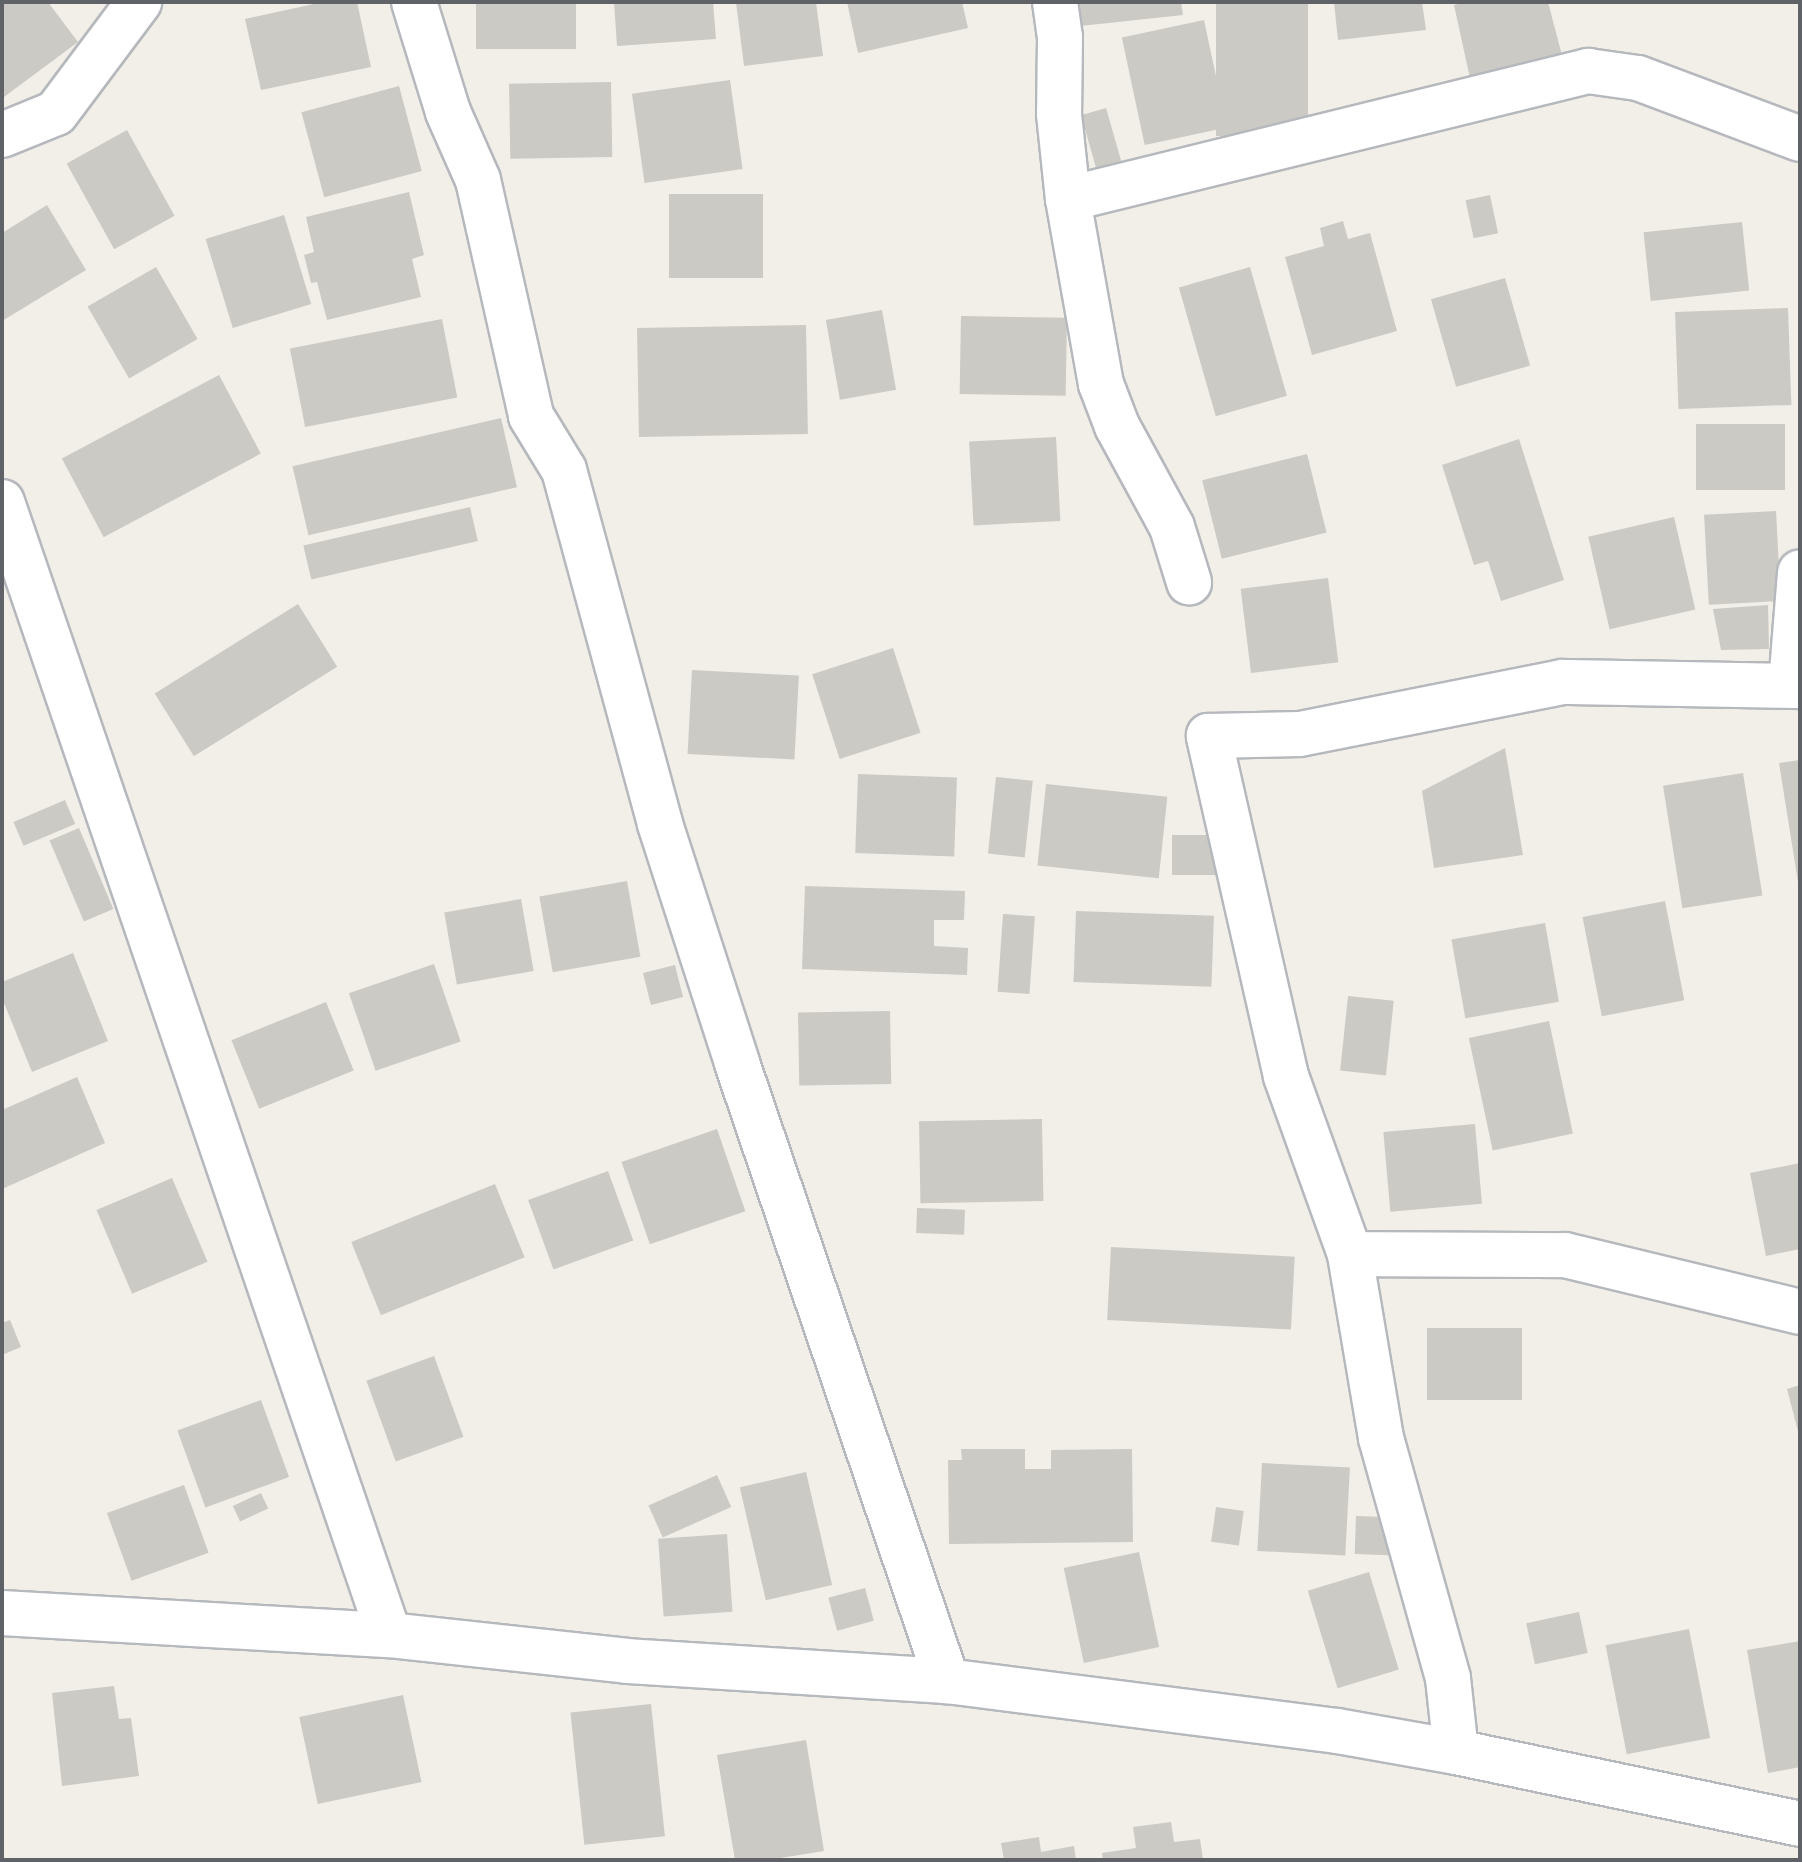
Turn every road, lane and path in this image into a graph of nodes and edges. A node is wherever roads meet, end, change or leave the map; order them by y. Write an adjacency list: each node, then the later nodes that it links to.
1 (139, 2): 4 (street)
2 (414, 2): 15 (street)
3 (1055, 2): 6 (street)
4 (2, 135)
5 (1800, 139): 6 (street)
6 (1068, 199): 9 (street)
7 (2, 502): 14 (street)
8 (1800, 572): 10 (street)
9 (1189, 582)
10 (1795, 686): 11 (street)
11 (1350, 1254): 12 (street); 16 (street)
12 (1800, 1312)
13 (2, 1613): 14 (street)
14 (389, 1635): 15 (street)
15 (947, 1681): 16 (street)
16 (1456, 1752): 17 (street)
17 (1800, 1824)

